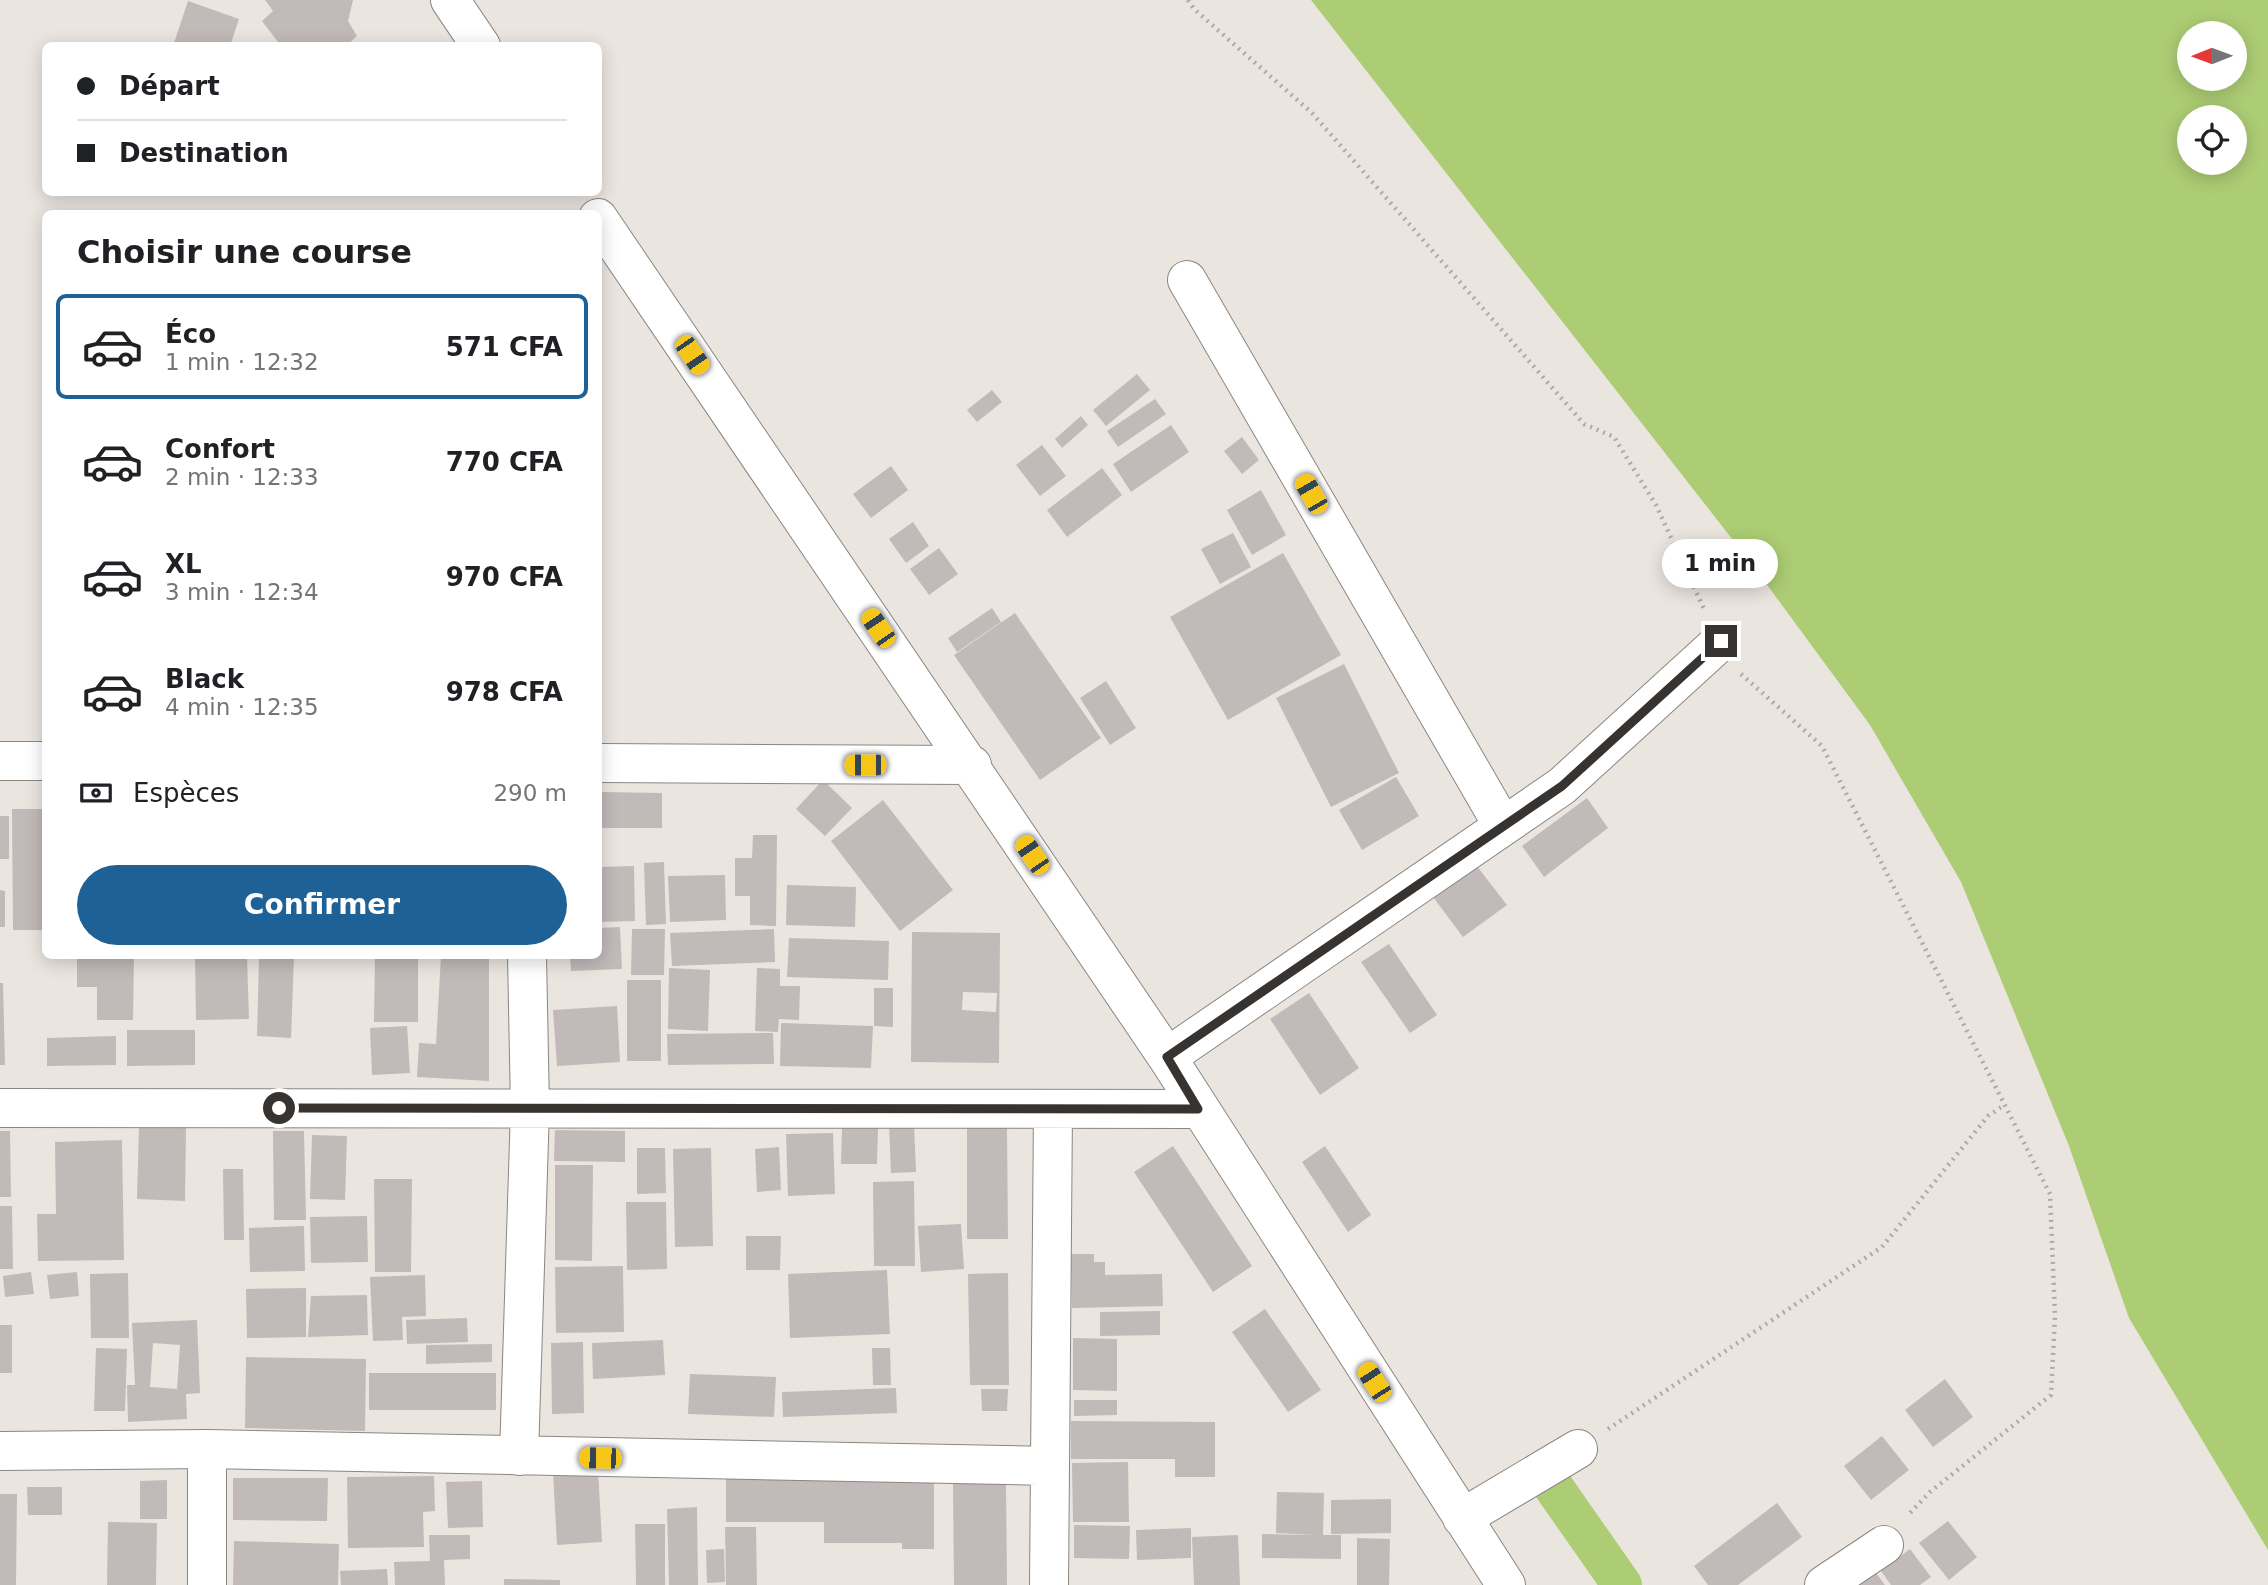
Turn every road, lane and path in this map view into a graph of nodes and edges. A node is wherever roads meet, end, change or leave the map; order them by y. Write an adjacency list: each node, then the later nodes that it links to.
1 (450, 0): 3 (street)
2 (1188, 0): 6 (path)
3 (478, 42)
4 (602, 224): 10 (street)
5 (1187, 280): 11 (street)
6 (1721, 641): 11 (street); 14 (path)
7 (0, 761): 8 (street)
8 (42, 761)
9 (602, 763): 10 (street)
10 (972, 765): 13 (street)
11 (1503, 826): 13 (street)
12 (527, 959): 16 (street)
13 (1167, 1057): 18 (street)
14 (2003, 1106): 20 (path); 25 (path)
15 (0, 1108): 16 (street)
16 (530, 1108): 17 (street); 22 (street)
17 (1053, 1109): 18 (street); 23 (street)
18 (1198, 1109): 24 (street)
19 (207, 1449): 21 (street); 22 (street); 26 (street)
20 (1578, 1449): 24 (street)
21 (0, 1451)
22 (519, 1456): 23 (street)
23 (1050, 1466): 27 (street)
24 (1462, 1518): 28 (street)
25 (1880, 1547): 29 (street)
26 (207, 1585)
27 (1049, 1585)
28 (1506, 1585)
29 (1824, 1585)

